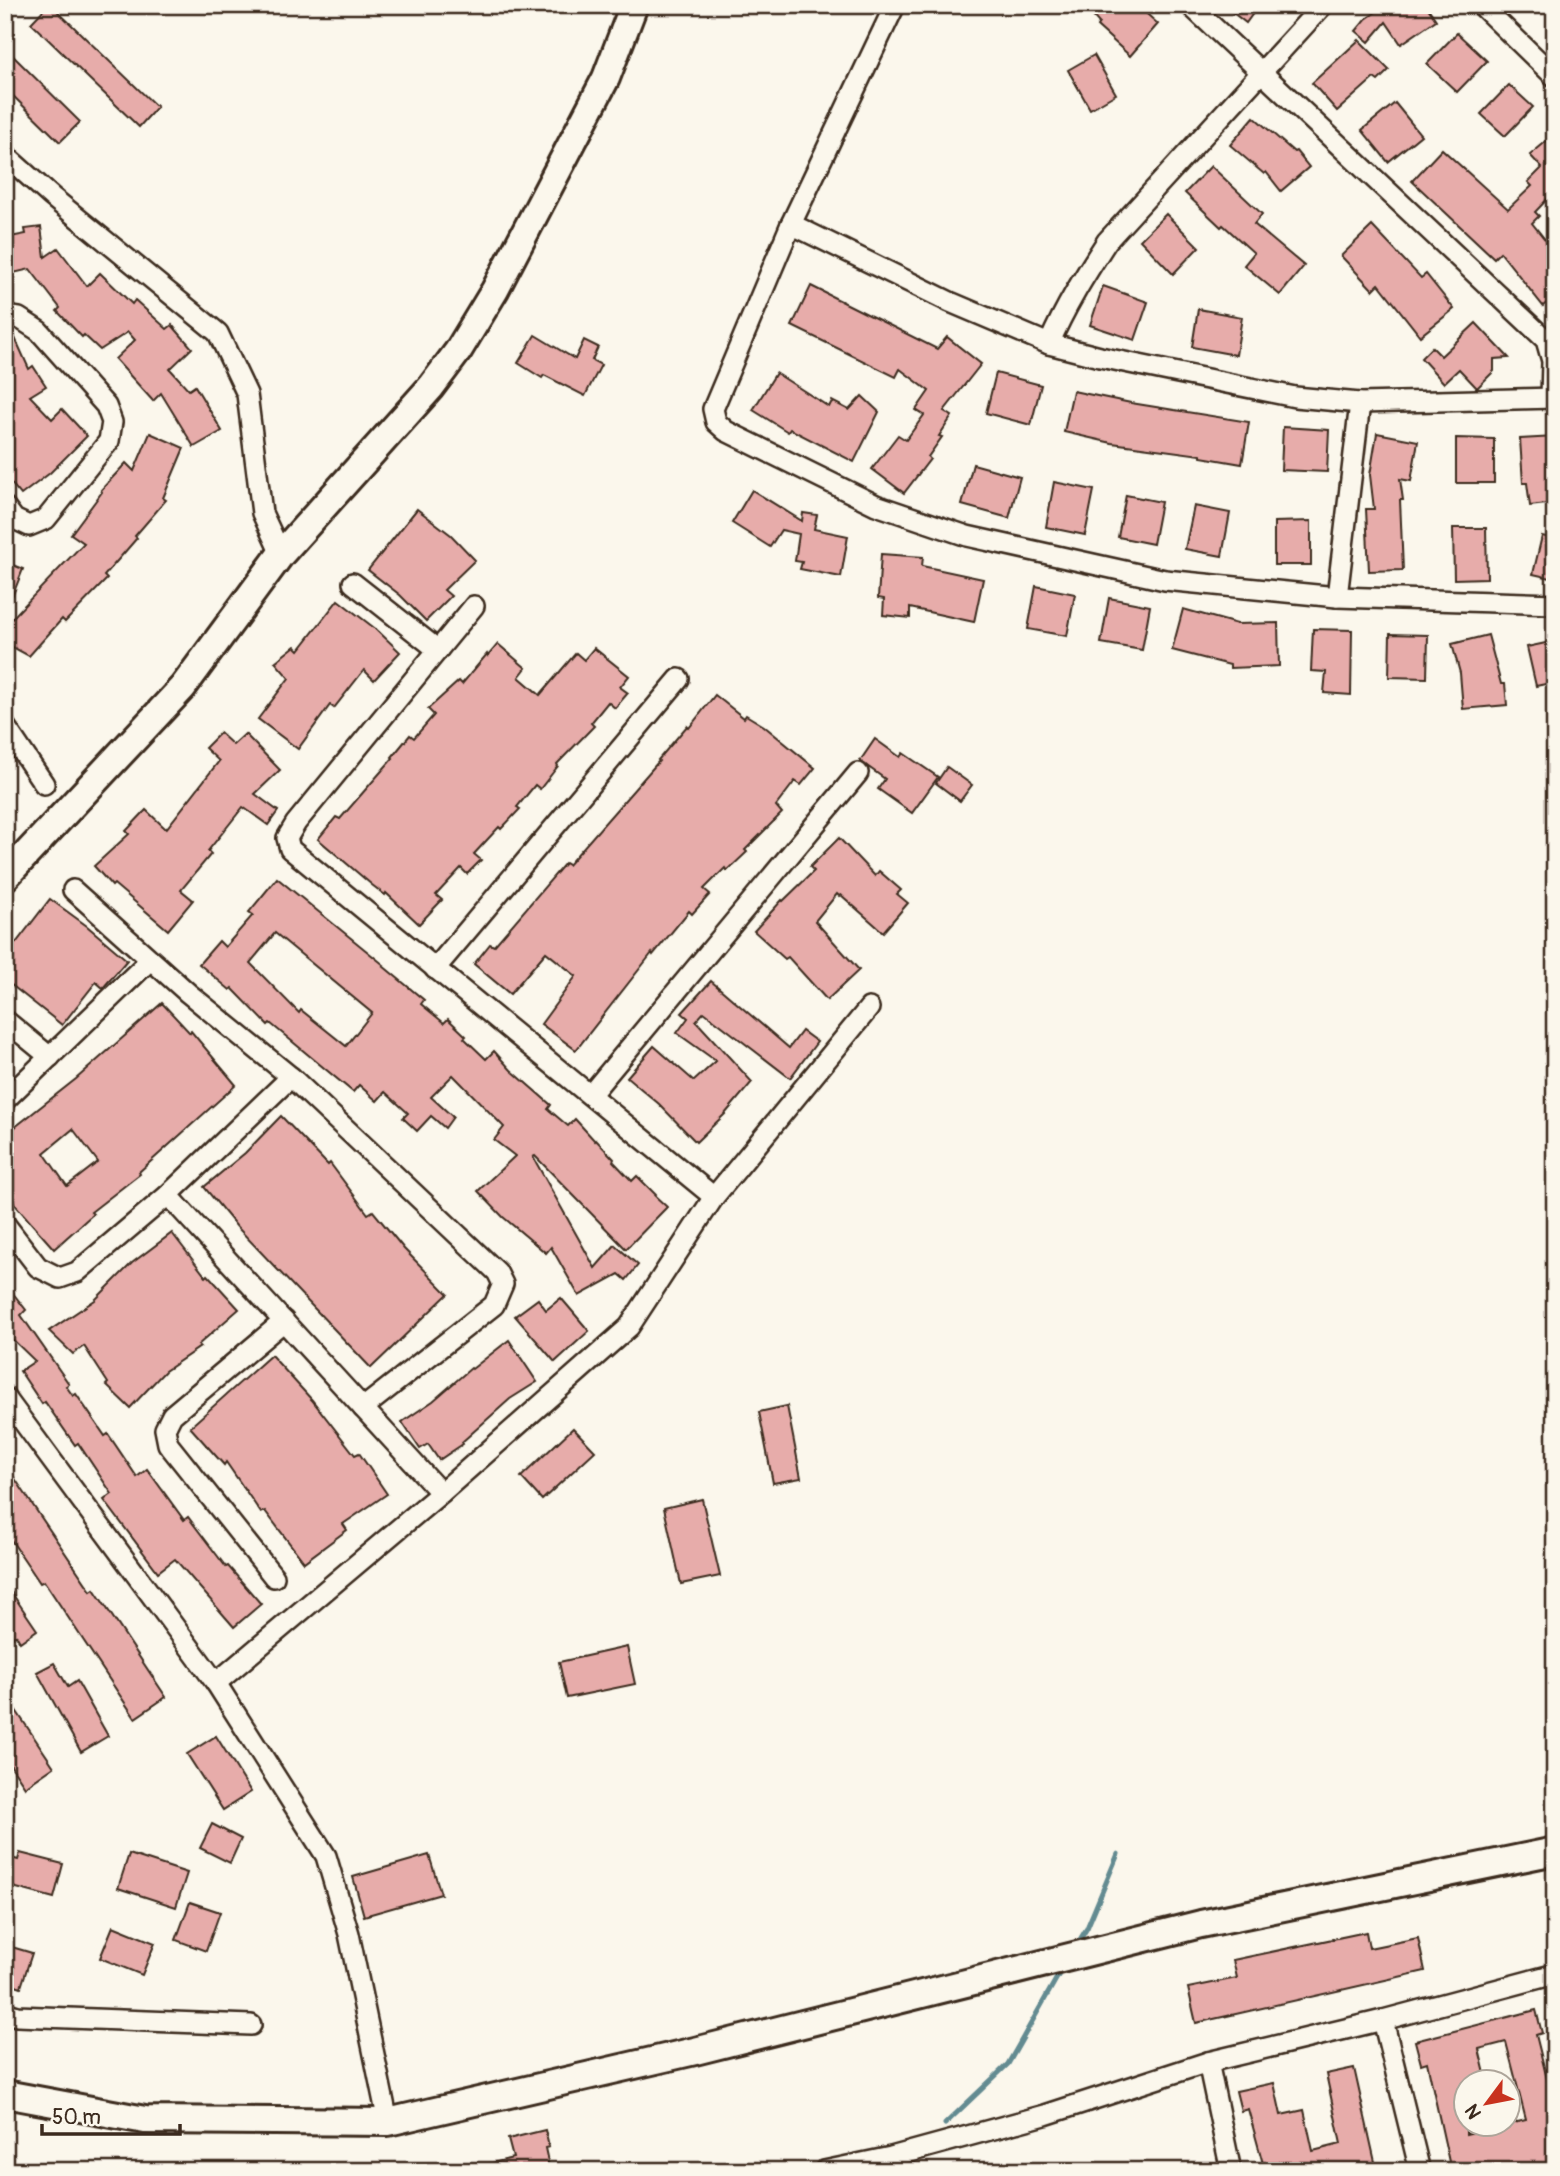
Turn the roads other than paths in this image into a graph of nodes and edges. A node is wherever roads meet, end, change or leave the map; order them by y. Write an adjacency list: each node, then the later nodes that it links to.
1 (634, 5): 15 (street)
2 (895, 5): 9 (street)
3 (1191, 5): 6 (street)
4 (1323, 5): 6 (street)
5 (1481, 5): 7 (street)
6 (1261, 71): 11 (street); 12 (street)
7 (1555, 77)
8 (5, 155): 15 (street)
9 (791, 224): 11 (street); 17 (street)
10 (5, 316): 14 (street)
11 (1049, 344): 13 (street)
12 (1553, 398): 13 (street)
13 (1360, 403): 17 (street)
14 (5, 507)
15 (281, 554): 25 (street)
16 (353, 583): 20 (street)
17 (1337, 597): 18 (street)
18 (1555, 604)
19 (474, 606): 20 (street)
20 (438, 650): 28 (street)
21 (679, 679): 28 (street)
22 (5, 726): 24 (street)
23 (858, 773): 33 (street)
24 (44, 784)
25 (5, 877)
26 (73, 890): 27 (street)
27 (150, 960): 31 (street); 32 (street)
28 (435, 969): 33 (street)
29 (869, 1008): 36 (street)
30 (5, 1020): 31 (street)
31 (50, 1057): 34 (street)
32 (291, 1077): 35 (street); 40 (street)
33 (590, 1094): 36 (street)
34 (5, 1100)
35 (168, 1195): 37 (street); 38 (street)
36 (714, 1196): 41 (street)
37 (5, 1224)
38 (284, 1321): 40 (street); 42 (street)
39 (5, 1397): 43 (street)
40 (363, 1408): 41 (street)
41 (441, 1493): 43 (street)
42 (274, 1577)
43 (216, 1684): 51 (street)
44 (1555, 1851): 51 (street)
45 (1555, 1974): 47 (street)
46 (5, 2012): 48 (street)
47 (1383, 2020): 49 (street); 54 (street)
48 (251, 2025)
49 (1208, 2062): 52 (street); 53 (street)
50 (5, 2094): 51 (street)
51 (388, 2122)
52 (824, 2171)
53 (1231, 2171)
54 (1420, 2171)

